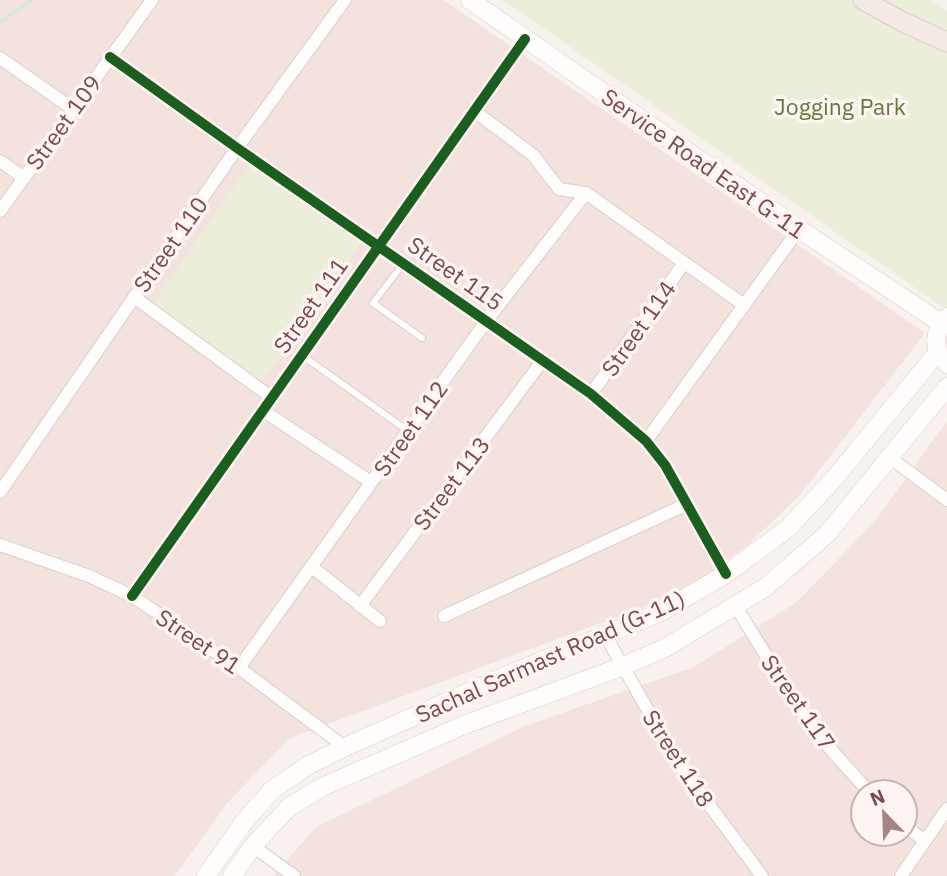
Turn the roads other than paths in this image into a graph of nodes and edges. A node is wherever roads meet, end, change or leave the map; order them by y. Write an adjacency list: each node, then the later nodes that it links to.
1 (152, 0): 7 (street, Street 109)
2 (345, 0): 11 (street, Street 110)
3 (470, 0): 5 (main road, Service Road East G-11)
4 (863, 0): 6 (main road)
5 (525, 39): 10 (street, Street 111); 16 (main road, Service Road East G-11)
6 (947, 42)
7 (110, 57): 9 (street, Street 109); 11 (street, Street 115)
8 (0, 58): 9 (street)
9 (73, 109): 13 (street, Street 109)
10 (473, 110): 14 (street); 17 (street, Street 111)
11 (237, 148): 17 (street, Street 115); 20 (street, Street 110)
12 (0, 161): 13 (street)
13 (23, 178): 15 (street, Street 109)
14 (586, 193): 19 (street); 22 (street, Street 112)
15 (0, 211)
16 (799, 229): 21 (street); 23 (main road, Service Road East G-11)
17 (378, 244): 18 (street, Street 115); 25 (street, Street 111)
18 (404, 263): 22 (street, Street 115); 24 (lane)
19 (684, 263): 21 (street); 29 (street, Street 114)
20 (134, 297): 30 (street); 36 (street, Street 110)
21 (744, 305): 33 (street)
22 (487, 320): 27 (street, Street 115); 32 (street, Street 112)
23 (944, 320): 26 (main road)
24 (422, 338)
25 (301, 354): 30 (street, Street 111); 32 (lane)
26 (942, 358): 41 (main road, Sachal Sarmast Road (G-11))
27 (543, 360): 29 (street, Street 115); 43 (street, Street 113)
28 (947, 387): 34 (main road, Sachal Sarmast Road (G-11))
29 (591, 394): 33 (street, Street 115)
30 (271, 397): 31 (street, Street 111)
31 (262, 410): 35 (street); 42 (street, Street 111)
32 (408, 431): 35 (street, Street 112)
33 (646, 440): 38 (street, Street 115)
34 (889, 457): 37 (street); 44 (main road, Sachal Sarmast Road (G-11))
35 (371, 482): 40 (street, Street 112)
36 (0, 492)
37 (947, 500)
38 (687, 504): 41 (street, Street 115); 45 (street)
39 (0, 545): 42 (street, Street 91)
40 (312, 567): 43 (street); 49 (street, Street 112)
41 (726, 574): 47 (main road, Sachal Sarmast Road (G-11))
42 (132, 596): 49 (street, Street 91)
43 (360, 606): 46 (street)
44 (736, 607): 48 (main road, Sachal Sarmast Road (G-11)); 51 (street, Street 117)
45 (444, 616)
46 (380, 621)
47 (605, 635): 48 (street, Street 118); 50 (main road, Sachal Sarmast Road (G-11))
48 (621, 667): 55 (main road, Sachal Sarmast Road (G-11)); 59 (street, Street 118)
49 (239, 668): 50 (street, Street 91)
50 (345, 747): 56 (main road, Sachal Sarmast Road (G-11))
51 (856, 778)
52 (947, 809): 54 (street)
53 (919, 836): 54 (street)
54 (925, 841): 60 (street)
55 (253, 846): 57 (main road, Sachal Sarmast Road (G-11)); 58 (street)
56 (206, 876)
57 (232, 876)
58 (294, 876)
59 (762, 876)
60 (901, 876)

